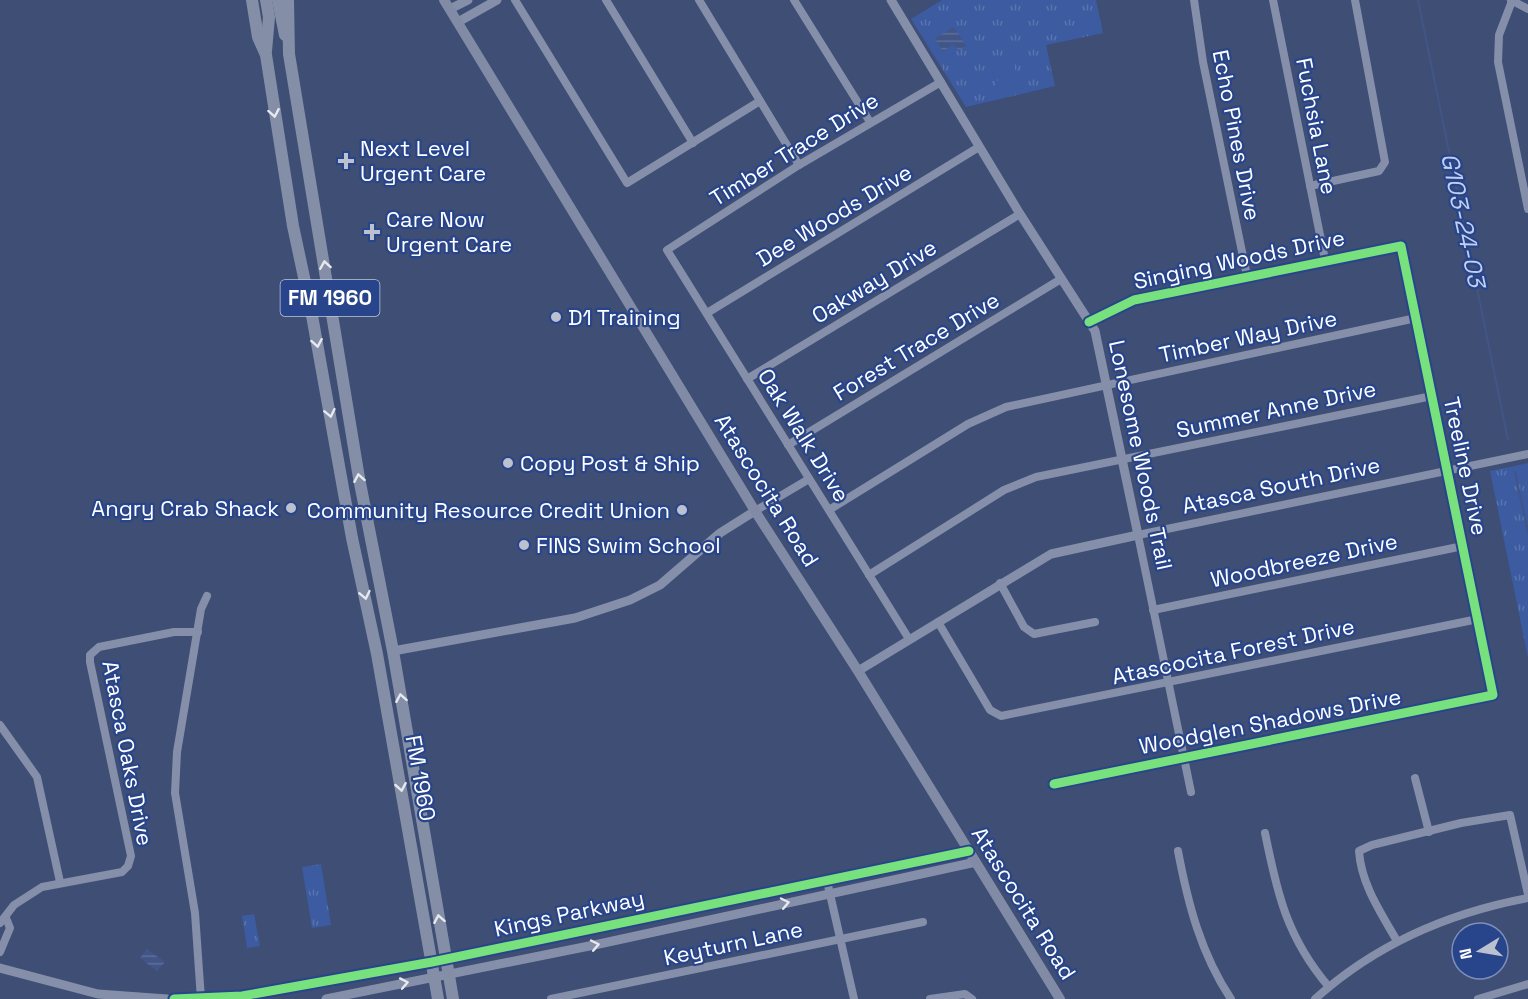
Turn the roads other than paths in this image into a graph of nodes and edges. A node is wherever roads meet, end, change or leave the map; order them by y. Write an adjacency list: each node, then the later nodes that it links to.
1 (252, 0): 20 (main road, FM 1960 / FM 1960)
2 (266, 0): 20 (main road)
3 (278, 0): 19 (main road)
4 (288, 0): 19 (main road, FM 1960 / FM 1960)
5 (468, 0): 16 (street)
6 (497, 0): 18 (street)
7 (515, 0): 24 (street)
8 (606, 0): 24 (street)
9 (699, 0): 22 (street)
10 (794, 0): 23 (street)
11 (891, 0): 21 (street, Lonesome Woods Trail)
12 (1194, 0): 33 (street, Echo Pines Drive)
13 (1273, 0): 27 (street, Fuchsia Lane)
14 (1355, 0): 27 (street)
15 (1511, 0): 17 (street); 28 (street)
16 (447, 5): 18 (main road, Atascocita Road)
17 (1528, 9)
18 (458, 22): 47 (main road, Atascocita Road)
19 (289, 54): 59 (main road, FM 1960 / FM 1960, one-way to 19)
20 (266, 56): 84 (main road, FM 1960 / FM 1960, one-way to 84)
21 (941, 82): 23 (street, Timber Trace Drive); 25 (street, Lonesome Woods Trail)
22 (760, 101): 24 (street); 26 (street)
23 (870, 122): 26 (street, Timber Trace Drive)
24 (693, 144)
25 (979, 147): 29 (street, Lonesome Woods Trail); 35 (street, Dee Woods Drive)
26 (799, 165): 31 (street, Timber Trace Drive)
27 (1310, 186): 32 (street, Fuchsia Lane)
28 (1528, 209)
29 (1020, 214): 34 (street, Lonesome Woods Trail); 38 (street, Oakway Drive)
30 (1401, 246): 32 (street, Singing Woods Drive); 36 (street, Treeline Drive)
31 (667, 250): 35 (street, Oak Walk Drive)
32 (1325, 260): 33 (street, Singing Woods Drive)
33 (1247, 276): 37 (street, Singing Woods Drive)
34 (1061, 279): 37 (street, Lonesome Woods Trail); 41 (street, Forest Trace Drive)
35 (707, 313): 38 (street, Oak Walk Drive)
36 (1416, 318): 39 (street, Timber Way Drive); 40 (street, Treeline Drive)
37 (1089, 322): 39 (street, Lonesome Woods Trail)
38 (747, 379): 41 (street, Oak Walk Drive)
39 (1107, 385): 43 (street, Lonesome Woods Trail); 46 (street, Timber Way Drive)
40 (1432, 396): 43 (street, Summer Anne Drive); 44 (street, Treeline Drive)
41 (788, 445): 45 (street, Oak Walk Drive)
42 (1528, 454): 44 (street, Atasca South Drive)
43 (1123, 459): 48 (street, Lonesome Woods Trail); 50 (street, Summer Anne Drive)
44 (1447, 471): 48 (street, Atasca South Drive); 49 (street, Treeline Drive)
45 (809, 478): 46 (street, Oak Walk Drive); 47 (street)
46 (829, 510): 50 (street, Oak Walk Drive)
47 (755, 511): 59 (street); 60 (main road, Atascocita Road)
48 (1138, 535): 51 (street, Atasca South Drive); 53 (street, Lonesome Woods Trail)
49 (1463, 546): 53 (street, Woodbreeze Drive); 54 (street, Treeline Drive)
50 (869, 575): 58 (street, Oak Walk Drive)
51 (1000, 583): 55 (street, Atasca South Drive); 56 (street)
52 (207, 596): 57 (street)
53 (1153, 610): 61 (street, Lonesome Woods Trail)
54 (1478, 619): 61 (street, Atascocita Forest Drive); 62 (street, Treeline Drive)
55 (938, 622): 58 (street, Atasca South Drive); 61 (street, Atascocita Forest Drive)
56 (1095, 622)
57 (198, 632): 75 (street, Atasca Oaks Drive); 93 (street)
58 (909, 639): 60 (street, Atasca South Drive)
59 (393, 651): 83 (main road, FM 1960 / FM 1960, one-way to 59)
60 (858, 671): 70 (main road, Atascocita Road)
61 (1168, 682): 64 (street, Lonesome Woods Trail)
62 (1493, 695): 64 (street, Woodglen Shadows Drive)
63 (1, 725): 75 (street)
64 (1184, 758): 66 (street, Woodglen Shadows Drive); 67 (street, Lonesome Woods Trail)
65 (1415, 778): 68 (street)
66 (1054, 784)
67 (1191, 792)
68 (1429, 832): 72 (street); 81 (street)
69 (1265, 833): 90 (street)
70 (969, 851): 73 (main road, Atascocita Road); 74 (street, Kings Parkway)
71 (1178, 852): 104 (street)
72 (1525, 861): 77 (street)
73 (976, 862): 76 (street, Kings Parkway); 103 (main road, Atascocita Road)
74 (826, 881): 76 (street); 83 (street, Kings Parkway)
75 (60, 882): 78 (street, Atasca Oaks Drive)
76 (831, 893): 80 (street); 86 (street, Kings Parkway, one-way to 76)
77 (1528, 896): 81 (street)
78 (3, 921): 82 (street, Atasca Oaks Drive)
79 (922, 922): 80 (street, Keyturn Lane)
80 (842, 939): 99 (street, Keyturn Lane); 100 (street)
81 (1397, 941): 90 (street)
82 (0, 952)
83 (446, 959): 84 (street, Kings Parkway); 86 (main road, FM 1960 / FM 1960)
84 (432, 962): 87 (main road, FM 1960 / FM 1960); 88 (street, Kings Parkway)
85 (0, 968): 91 (street)
86 (448, 974): 87 (street, Kings Parkway); 98 (main road, FM 1960 / FM 1960)
87 (435, 977): 92 (street, Kings Parkway, one-way to 87); 97 (main road, FM 1960 / FM 1960)
88 (333, 979): 92 (street); 93 (street, Kings Parkway)
89 (1528, 984): 106 (street)
90 (1329, 987): 105 (street)
91 (102, 997): 94 (street)
92 (337, 997): 96 (street, Kings Parkway)
93 (201, 998): 95 (street, Kings Parkway)
94 (167, 999)
95 (174, 999)
96 (326, 999)
97 (438, 999)
98 (453, 999)
99 (551, 999)
100 (854, 999)
101 (930, 999): 102 (street)
102 (972, 999)
103 (1060, 999)
104 (1232, 999)
105 (1315, 999)
106 (1478, 999)

